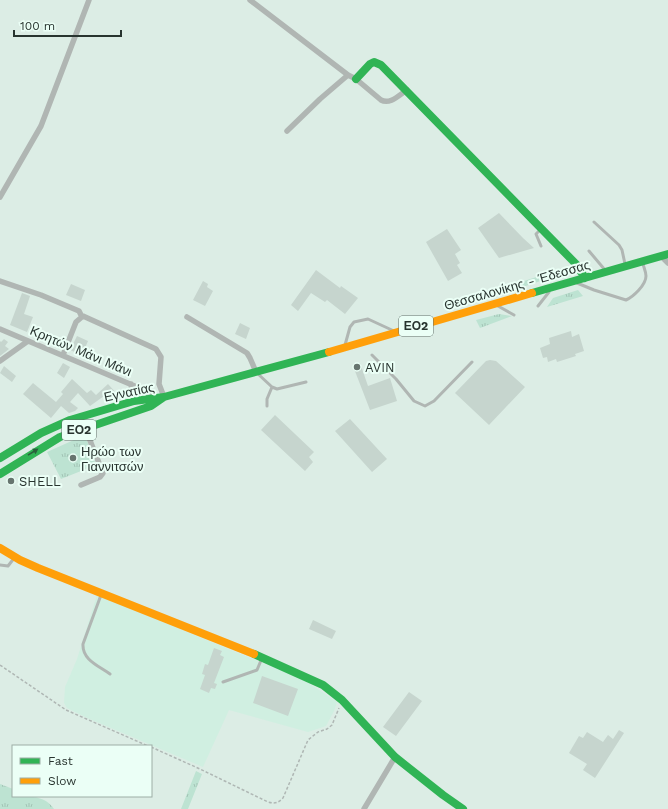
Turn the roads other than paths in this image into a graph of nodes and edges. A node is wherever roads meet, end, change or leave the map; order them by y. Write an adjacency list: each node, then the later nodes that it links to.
1 (89, 0): 6 (street)
2 (250, 0): 3 (street)
3 (352, 77): 4 (street); 4 (main road); 5 (street)
4 (407, 90): 8 (main road)
5 (287, 131)
6 (0, 197)
7 (594, 222): 14 (lane)
8 (541, 229): 9 (lane); 16 (main road)
9 (541, 246)
10 (589, 251): 15 (lane)
11 (664, 255): 12 (main road, Θεσσαλονίκης - Έδεσσας / ΕΟ2); 13 (street)
12 (643, 261): 14 (main road, Θεσσαλονίκης - Έδεσσας / ΕΟ2); 18 (lane)
13 (668, 263)
14 (625, 266): 15 (main road, Θεσσαλονίκης - Έδεσσας / ΕΟ2)
15 (606, 272): 16 (main road, Θεσσαλονίκης - Έδεσσας / ΕΟ2)
16 (585, 278): 18 (main road, Θεσσαλονίκης - Έδεσσας / ΕΟ2)
17 (0, 281): 23 (street)
18 (574, 281): 19 (main road, Θεσσαλονίκης - Έδεσσας / ΕΟ2)
19 (554, 287): 20 (main road, Θεσσαλονίκης - Έδεσσας / ΕΟ2); 21 (lane)
20 (494, 304): 22 (lane); 26 (main road, Θεσσαλονίκης - Έδεσσας / ΕΟ2)
21 (538, 306)
22 (514, 315)
23 (82, 317): 30 (street); 38 (street)
24 (187, 317): 33 (street)
25 (0, 329): 27 (street, Κρητών Μάνι Μάνι)
26 (395, 332): 28 (main road, Θεσσαλονίκης - Έδεσσας / ΕΟ2); 28 (lane)
27 (28, 341): 30 (street, Κρητών Μάνι Μάνι); 31 (street)
28 (345, 347): 33 (main road, Θεσσαλονίκης - Έδεσσας / ΕΟ2)
29 (372, 354): 32 (lane)
30 (63, 355): 35 (street, Κρητών Μάνι Μάνι)
31 (0, 361)
32 (472, 362)
33 (256, 372): 36 (lane); 38 (main road, Θεσσαλονίκης - Έδεσσας / ΕΟ2)
34 (306, 382): 36 (lane)
35 (131, 384): 37 (street, Κρητών Μάνι Μάνι); 39 (street)
36 (272, 387): 40 (lane)
37 (151, 397): 38 (main road, Εγνατίας / ΕΟ2); 39 (main road, Εγνατίας / ΕΟ2)
38 (164, 397): 41 (main road, Εγνατίας / ΕΟ2)
39 (134, 400): 42 (main road, Εγνατίας / ΕΟ2)
40 (267, 406)
41 (84, 428): 43 (main road, Εγνατίας / ΕΟ2, one-way to 41); 44 (street)
42 (0, 458)
43 (0, 474)
44 (81, 485)
45 (0, 548): 46 (main road)
46 (15, 557): 47 (lane); 48 (main road)
47 (0, 566)
48 (102, 593): 49 (main road); 50 (lane)
49 (262, 658): 51 (lane); 52 (main road)
50 (110, 674)
51 (223, 682)
52 (395, 757): 53 (street); 54 (main road)
53 (364, 809)
54 (463, 809)

